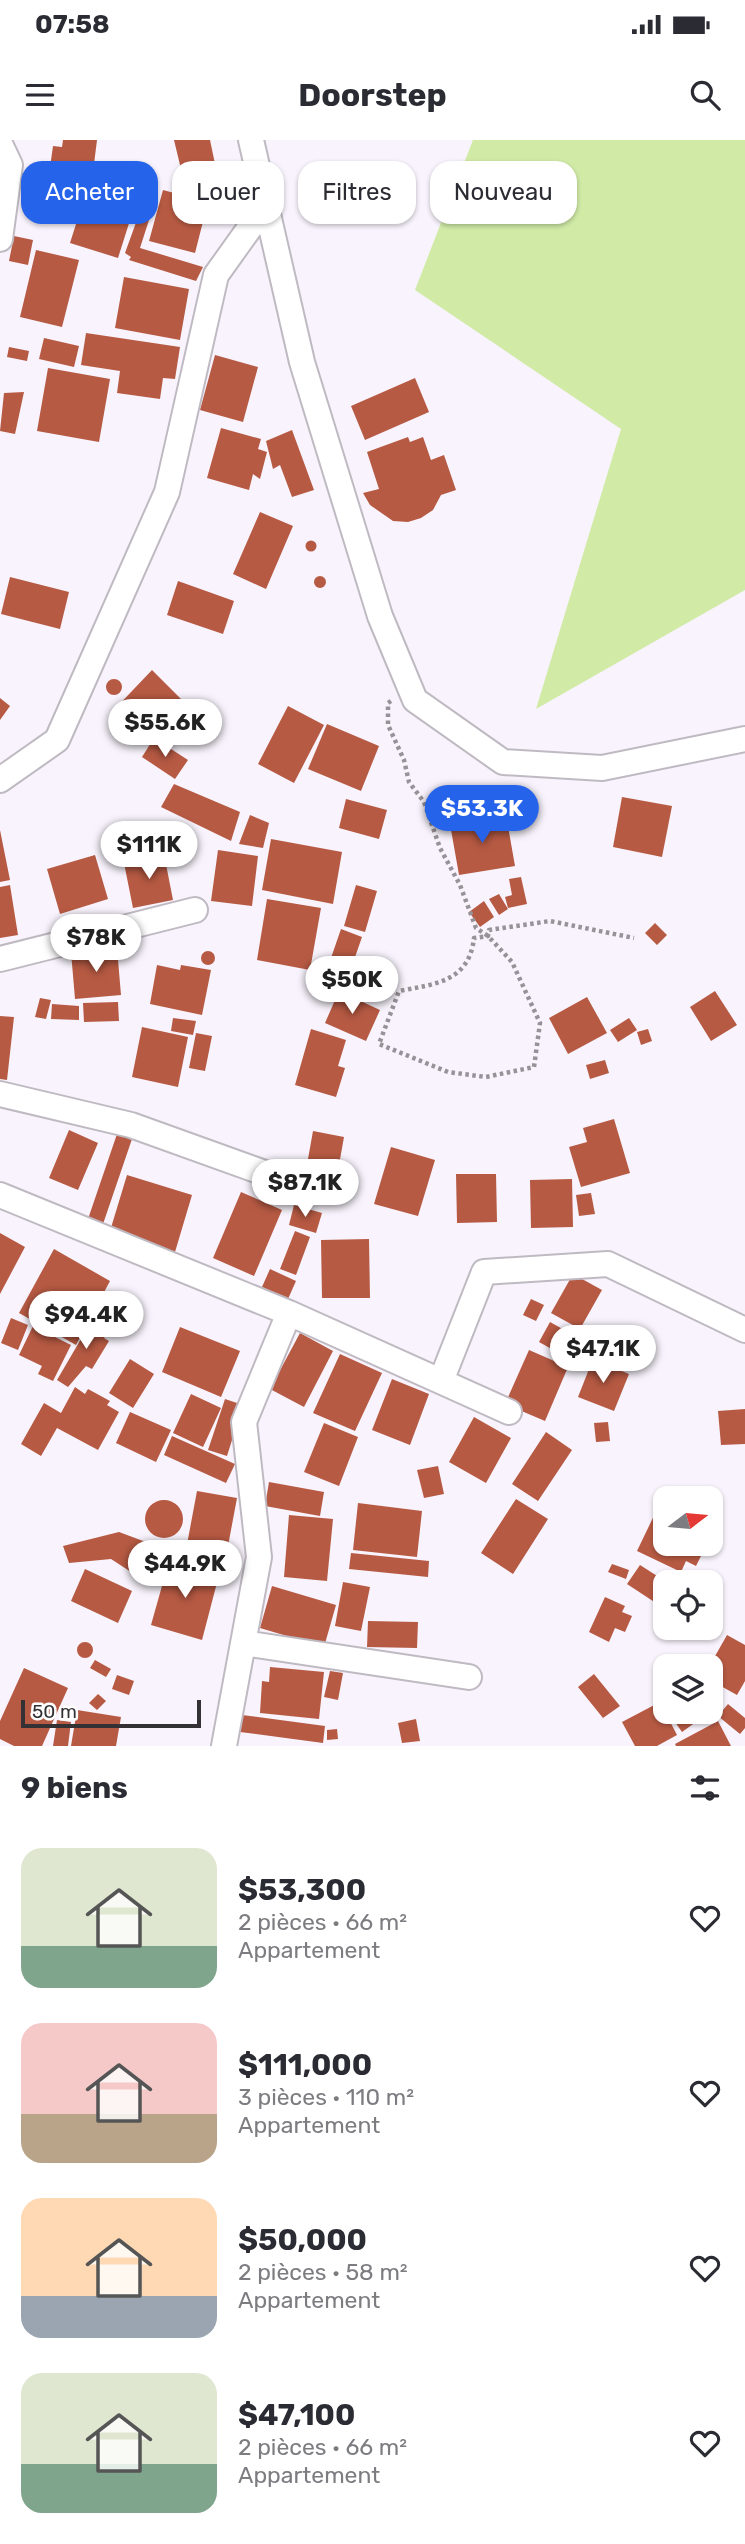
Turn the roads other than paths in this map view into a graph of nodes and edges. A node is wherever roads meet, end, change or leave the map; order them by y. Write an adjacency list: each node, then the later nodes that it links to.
1 (251, 140): 3 (street)
2 (0, 145): 6 (street)
3 (256, 161)
4 (252, 224): 8 (street)
5 (270, 224): 7 (street)
6 (0, 239)
7 (745, 739)
8 (0, 780)
9 (195, 910): 10 (street)
10 (0, 959)
11 (0, 1094): 12 (street)
12 (295, 1184)
13 (0, 1195): 14 (street)
14 (289, 1313): 16 (street); 18 (street)
15 (745, 1330): 16 (street)
16 (441, 1381): 17 (street)
17 (509, 1412)
18 (243, 1643): 19 (street); 20 (street)
19 (469, 1677)
20 (224, 1746)

